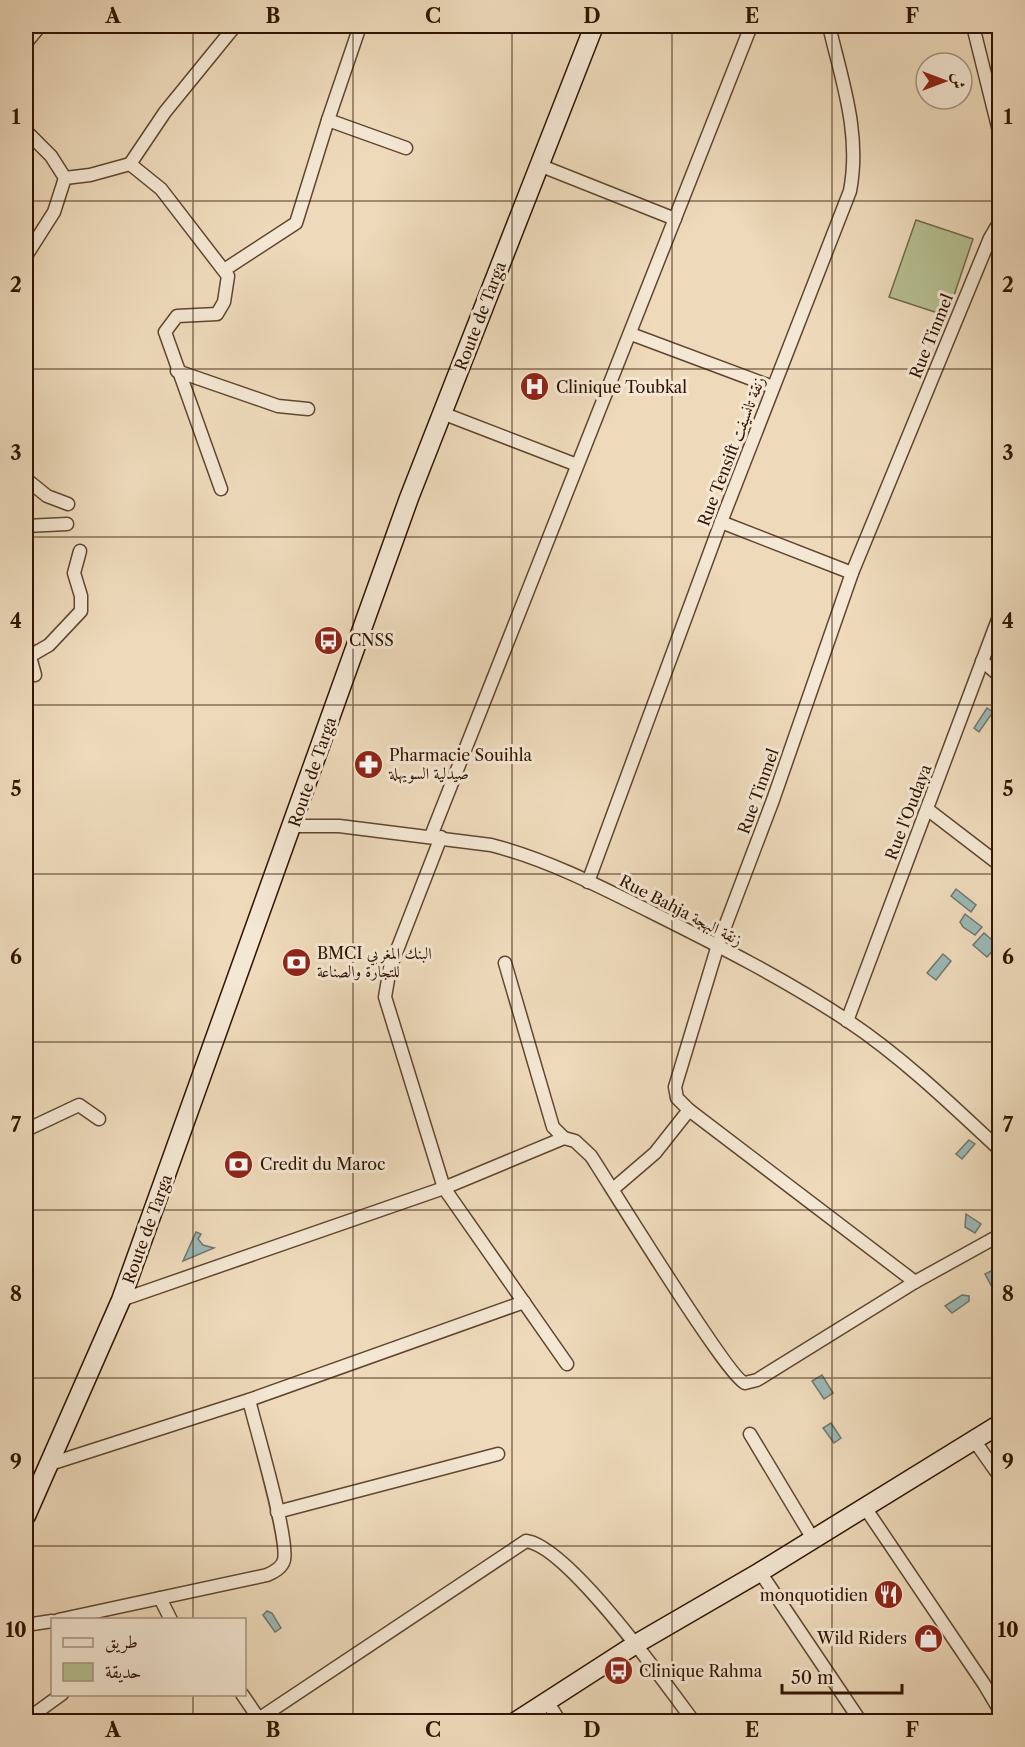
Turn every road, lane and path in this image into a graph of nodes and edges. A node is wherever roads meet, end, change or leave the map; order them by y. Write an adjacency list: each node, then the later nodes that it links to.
1 (40, 26): 8 (street)
2 (235, 26): 13 (street)
3 (360, 26): 9 (street)
4 (594, 26): 14 (main road, Route de Targa)
5 (751, 26): 16 (street)
6 (829, 26): 22 (street, Rue Tensift زنقة تانسيفت)
7 (974, 26): 11 (street)
8 (26, 43)
9 (328, 120): 12 (street); 19 (street)
10 (26, 131): 15 (street)
11 (999, 135)
12 (406, 148)
13 (130, 164): 15 (street); 19 (street)
14 (539, 165): 16 (street); 24 (main road, Route de Targa)
15 (65, 178): 18 (street)
16 (675, 219): 20 (street)
17 (999, 221): 33 (street, Rue Tinmel)
18 (26, 256)
19 (224, 270): 21 (street)
20 (631, 334): 22 (street); 25 (street)
21 (177, 371): 23 (street); 27 (street)
22 (773, 387): 29 (street, Rue Tensift زنقة تانسيفت)
23 (308, 409)
24 (442, 413): 25 (street); 41 (main road, Route de Targa)
25 (577, 465): 42 (street)
26 (26, 479): 28 (street)
27 (221, 489)
28 (68, 504)
29 (721, 522): 33 (street); 44 (street, Rue Tensift زنقة تانسيفت)
30 (67, 524): 31 (street)
31 (26, 526)
32 (80, 551): 36 (street)
33 (852, 573): 45 (street, Rue Tinmel)
34 (999, 614): 37 (street, Rue l'Oudaya)
35 (26, 642): 36 (street)
36 (30, 656): 38 (street)
37 (982, 661): 39 (street); 40 (street, Rue l'Oudaya)
38 (35, 675)
39 (999, 676)
40 (927, 809): 43 (street); 47 (street, Rue l'Oudaya)
41 (293, 826): 42 (street, Rue Bahja زنقة البهجة); 57 (main road, Route de Targa)
42 (436, 837): 44 (street, Rue Bahja زنقة البهجة); 53 (street)
43 (999, 865)
44 (588, 882): 45 (street, Rue Bahja زنقة البهجة)
45 (718, 945): 47 (street, Rue Bahja زنقة البهجة); 48 (street, Rue Tinmel)
46 (505, 963): 51 (street)
47 (848, 1021): 52 (street, Rue Bahja زنقة البهجة)
48 (689, 1110): 54 (street); 56 (street, Rue Tinmel)
49 (99, 1119): 50 (street)
50 (26, 1130)
51 (564, 1138): 53 (street); 54 (street)
52 (999, 1150)
53 (444, 1188): 57 (street); 58 (street)
54 (613, 1189): 56 (street)
55 (999, 1235): 56 (street)
56 (915, 1282)
57 (121, 1300): 65 (main road, Route de Targa)
58 (524, 1302): 59 (street); 60 (street)
59 (567, 1364)
60 (249, 1400): 65 (street); 68 (street)
61 (999, 1425): 63 (main road)
62 (750, 1434): 70 (street)
63 (974, 1440): 66 (street); 67 (main road)
64 (498, 1454): 68 (street)
65 (50, 1464): 69 (main road, Route de Targa)
66 (999, 1478)
67 (864, 1506): 70 (main road); 82 (street)
68 (277, 1512): 72 (street)
69 (26, 1516)
70 (813, 1539): 71 (main road)
71 (760, 1572): 78 (main road); 88 (street)
72 (159, 1598): 73 (street); 75 (street)
73 (90, 1616): 74 (street)
74 (74, 1618)
75 (170, 1618)
76 (51, 1621): 77 (street)
77 (26, 1625)
78 (636, 1644): 81 (main road); 84 (street); 87 (street)
79 (61, 1696): 83 (street)
80 (243, 1696): 84 (street)
81 (547, 1701): 85 (main road); 86 (street)
82 (999, 1711)
83 (26, 1720)
84 (258, 1720)
85 (515, 1722)
86 (560, 1722)
87 (694, 1722)
88 (861, 1722)

